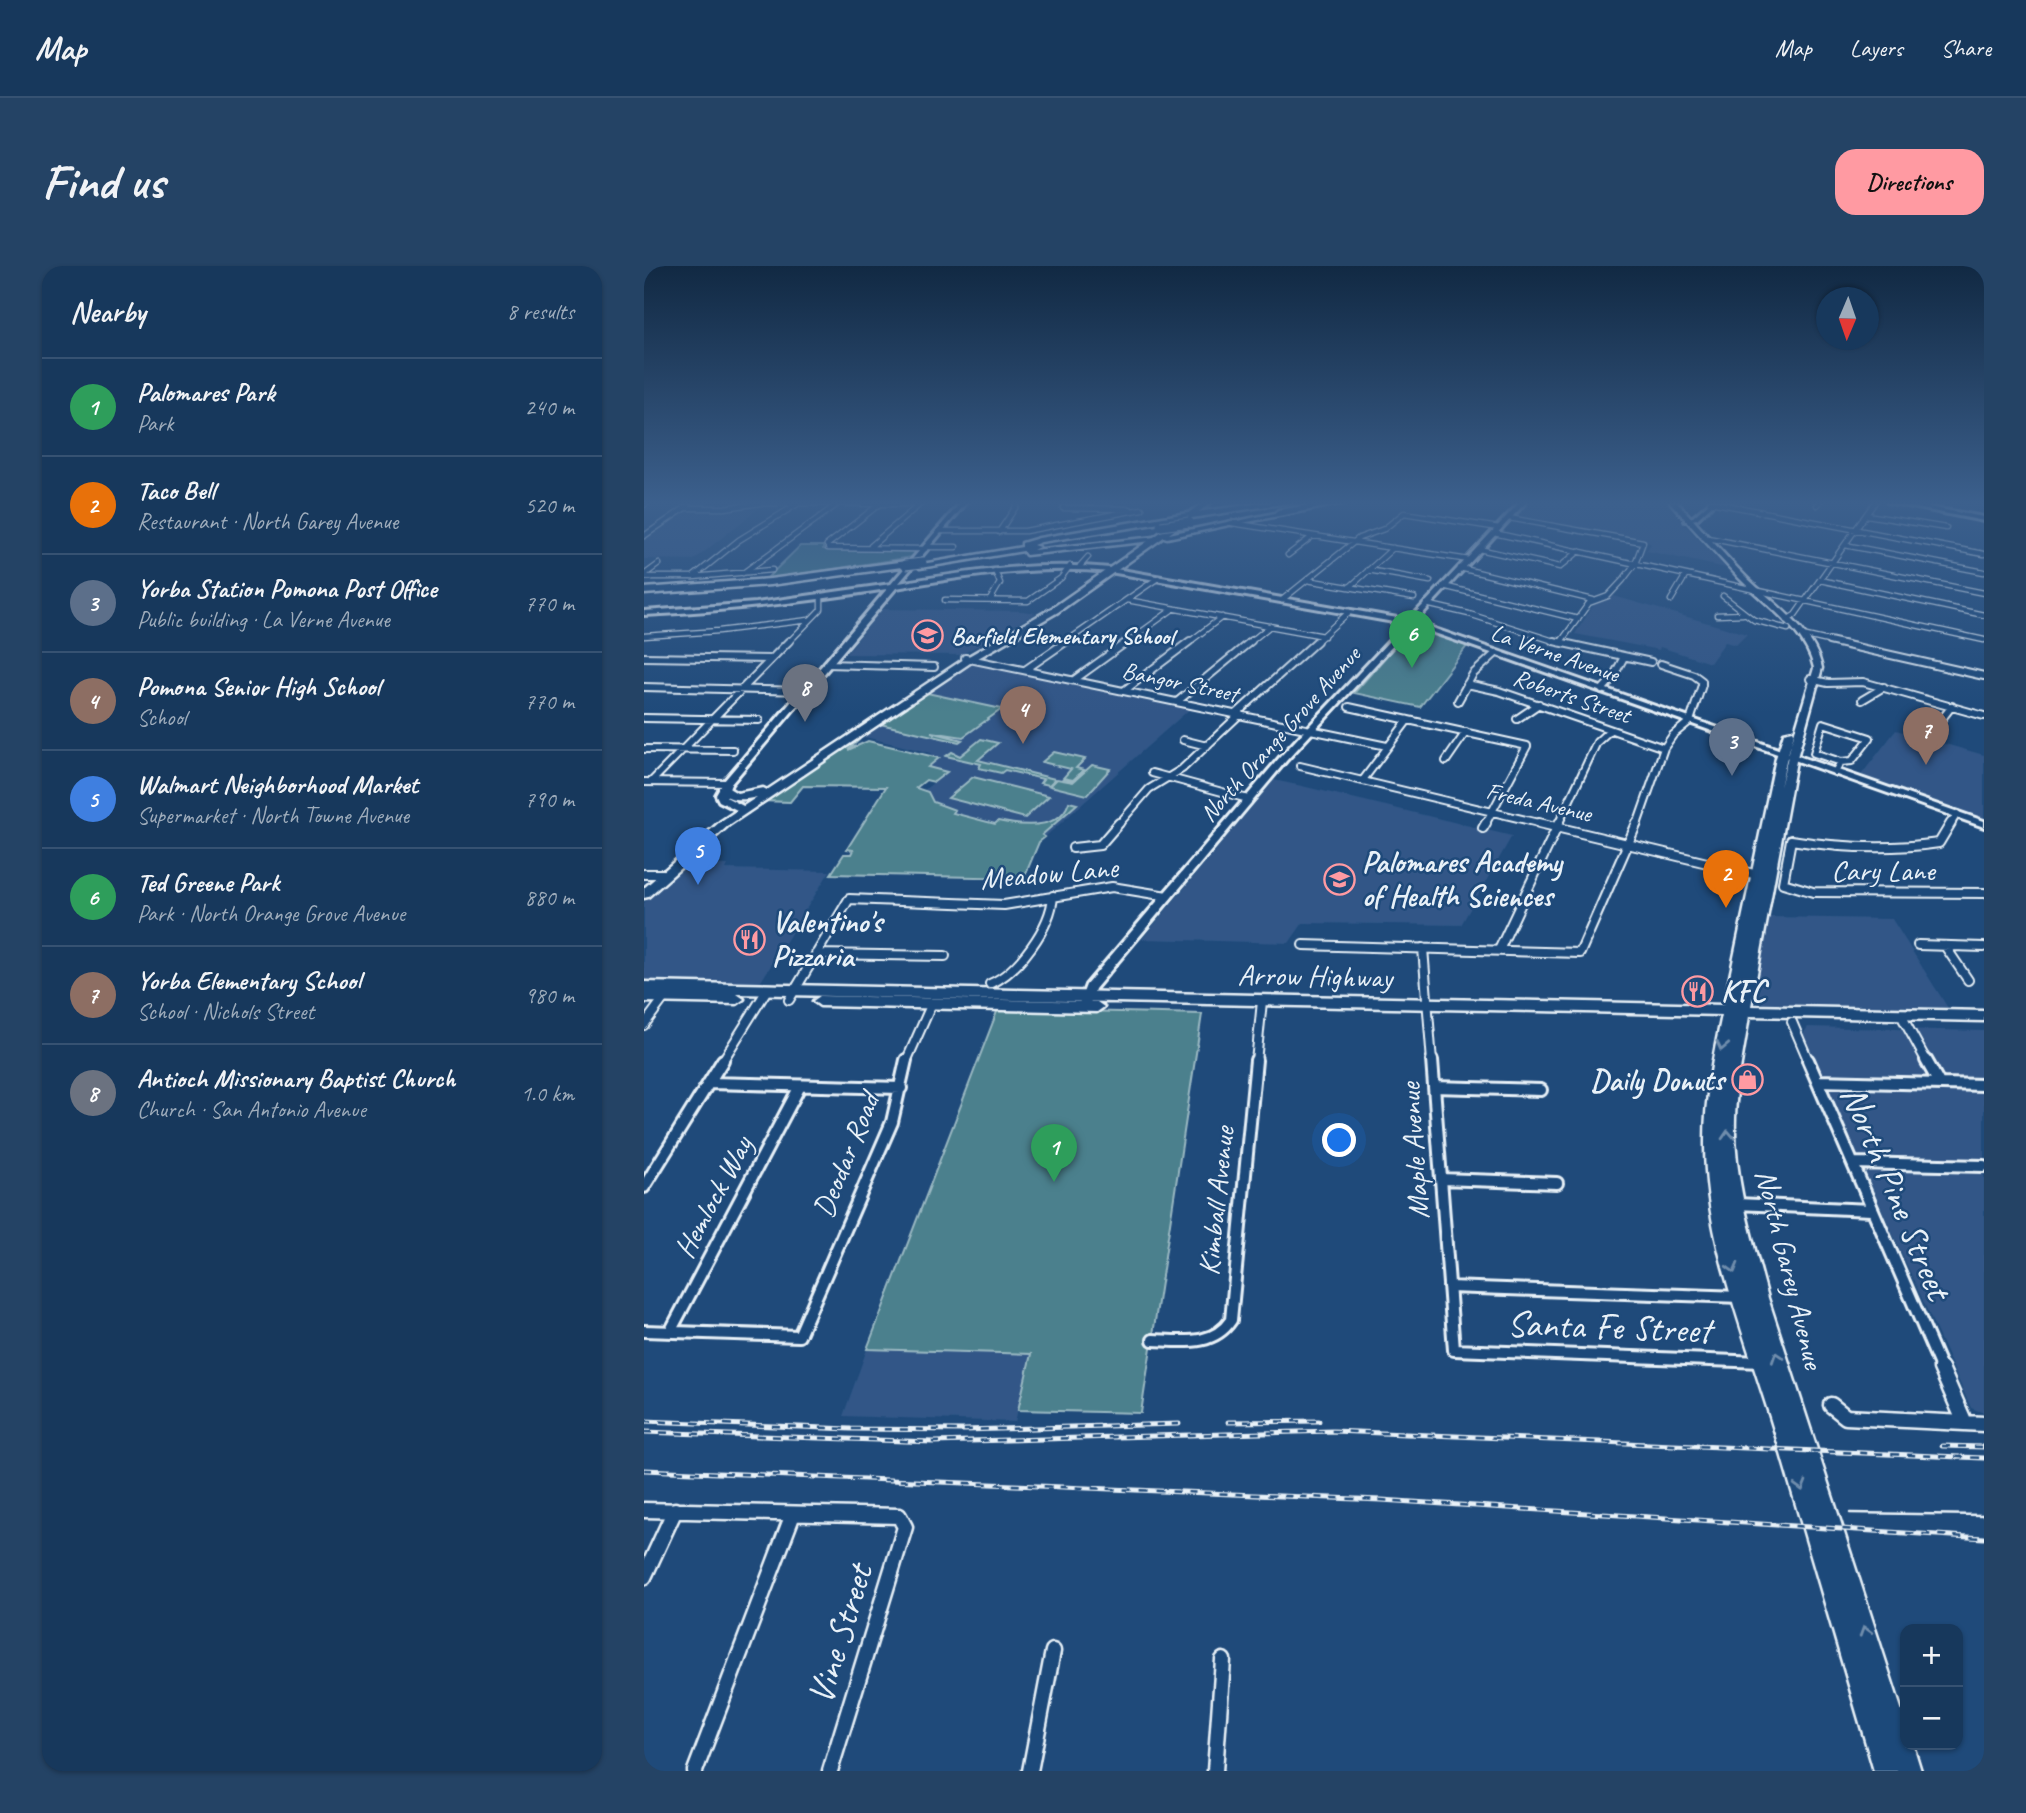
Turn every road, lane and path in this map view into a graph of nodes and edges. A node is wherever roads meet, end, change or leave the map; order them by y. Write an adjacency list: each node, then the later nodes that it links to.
1 (699, 572): 23 (street)
2 (750, 572): 20 (street)
3 (866, 572): 33 (highway, bridge)
4 (905, 572): 28 (main road)
5 (987, 572): 28 (main road, La Verne Avenue)
6 (996, 572): 38 (street)
7 (1065, 572): 38 (street)
8 (1105, 572): 65 (main road)
9 (1122, 572): 24 (main road, La Verne Avenue)
10 (1316, 572): 25 (street)
11 (1366, 572): 30 (street)
12 (1381, 572): 27 (street)
13 (1456, 572): 29 (main road, North Orange Grove Avenue)
14 (1478, 572): 41 (street)
15 (1628, 572): 41 (street)
16 (1673, 572): 21 (street)
17 (1737, 572): 31 (main road)
18 (1825, 572): 26 (street)
19 (1879, 572): 32 (street)
20 (743, 573): 23 (street)
21 (1686, 575): 31 (street); 42 (street)
22 (644, 576): 23 (street)
23 (693, 577)
24 (1158, 578): 39 (street); 40 (main road, La Verne Avenue)
25 (1307, 580): 30 (street); 40 (street)
26 (1820, 580): 43 (street); 50 (street)
27 (1430, 581)
28 (893, 586): 35 (main road, La Verne Avenue); 68 (main road)
29 (1444, 586): 44 (main road, North Orange Grove Avenue); 52 (street)
30 (1350, 587): 36 (street)
31 (1754, 590): 43 (street); 55 (main road)
32 (1984, 593)
33 (644, 594)
34 (1723, 596): 48 (street)
35 (821, 597): 47 (main road, La Verne Avenue); 53 (street)
36 (1414, 598)
37 (945, 600): 38 (street)
38 (990, 600)
39 (1128, 600): 45 (street); 71 (street)
40 (1282, 600): 46 (main road, La Verne Avenue)
41 (1593, 600): 52 (street)
42 (1671, 600)
43 (1804, 601): 55 (street); 60 (street)
44 (1426, 604): 54 (main road, North Orange Grove Avenue); 61 (street)
45 (1173, 609): 51 (street); 73 (street)
46 (1349, 612): 54 (main road, La Verne Avenue); 58 (street)
47 (644, 613)
48 (1743, 614): 49 (street); 55 (street)
49 (1717, 615)
50 (1984, 615)
51 (1222, 617): 56 (street); 79 (street)
52 (1578, 619): 61 (street)
53 (809, 620): 57 (street); 66 (street)
54 (1409, 622): 62 (main road, La Verne Avenue); 96 (main road, North Orange Grove Avenue)
55 (1788, 624): 59 (main road); 74 (main road)
56 (1270, 626): 58 (street); 84 (street)
57 (644, 636)
58 (1324, 636): 88 (street)
59 (1805, 639): 72 (street); 74 (main road)
60 (1984, 640)
61 (1560, 643): 64 (street)
62 (1496, 653): 75 (street); 80 (main road, La Verne Avenue)
63 (644, 657): 66 (street)
64 (1624, 657): 67 (street); 80 (street)
65 (968, 658): 71 (street, Bangor Street); 116 (main road); 119 (main road)
66 (770, 659): 78 (street)
67 (1651, 662)
68 (828, 664): 70 (street); 81 (main road)
69 (1661, 664): 95 (street)
70 (934, 667)
71 (1025, 670): 73 (street, Bangor Street)
72 (1984, 676)
73 (1074, 680): 79 (street, Bangor Street)
74 (1813, 680): 77 (street); 107 (main road, North Garey Avenue)
75 (1467, 684): 83 (street); 85 (street, Roberts Street)
76 (644, 687): 78 (street)
77 (1884, 687): 82 (street); 86 (street)
78 (740, 690): 81 (street); 91 (street)
79 (1125, 690): 84 (street, Bangor Street)
80 (1602, 690): 95 (main road, La Verne Avenue)
81 (805, 691): 115 (main road)
82 (1862, 700)
83 (1458, 701)
84 (1178, 702): 88 (street, Bangor Street)
85 (1539, 704): 92 (street); 97 (street, Roberts Street)
86 (1952, 706): 89 (street); 99 (street)
87 (1349, 707): 94 (street)
88 (1236, 714): 96 (street, Bangor Street); 101 (street)
89 (1984, 716)
90 (644, 718): 91 (street)
91 (711, 719): 93 (street); 105 (street)
92 (1517, 719)
93 (758, 720)
94 (1408, 720): 98 (street); 102 (street)
95 (1690, 721): 103 (street); 107 (main road, La Verne Avenue)
96 (1310, 730): 102 (street, Bangor Street); 117 (main road, North Orange Grove Avenue)
97 (1610, 730): 103 (street, Roberts Street); 125 (street)
98 (1466, 732): 108 (street); 121 (street)
99 (1931, 733)
100 (1183, 740): 101 (street)
101 (1207, 746): 112 (street)
102 (1387, 747): 113 (street)
103 (1664, 748): 128 (street)
104 (644, 749): 105 (street)
105 (681, 750): 106 (street); 114 (street)
106 (733, 750)
107 (1787, 755): 110 (main road); 123 (main road, North Garey Avenue); 127 (main road, North Garey Avenue)
108 (1446, 761)
109 (1300, 766): 113 (street, Freda Avenue)
110 (1838, 767): 110 (street); 122 (main road)
111 (1152, 773): 112 (street)
112 (1167, 778): 117 (street); 120 (street)
113 (1363, 780): 121 (street, Freda Avenue)
114 (647, 782): 115 (street)
115 (725, 786): 116 (main road); 119 (main road)
116 (762, 791): 119 (main road)
117 (1248, 799): 136 (main road, North Orange Grove Avenue)
118 (1117, 807): 120 (street)
119 (741, 809): 130 (main road)
120 (1130, 810): 129 (street)
121 (1491, 810): 125 (street, Freda Avenue); 126 (street)
122 (1957, 814): 124 (main road); 133 (street, Cary Lane)
123 (1768, 824): 127 (main road); 131 (main road, North Garey Avenue)
124 (1984, 824)
125 (1557, 826): 128 (street, Freda Avenue); 143 (street)
126 (1483, 828)
127 (1777, 833): 131 (main road, North Garey Avenue)
128 (1630, 843): 131 (street, Freda Avenue); 143 (street)
129 (1073, 848)
130 (654, 874): 132 (main road); 134 (main road)
131 (1763, 877): 137 (main road, North Garey Avenue); 137 (main road, North Garey Avenue)
132 (644, 883)
133 (1984, 893)
134 (644, 894)
135 (1053, 896): 136 (street, Meadow Lane); 144 (street, Meadow Lane); 147 (street)
136 (1167, 896): 154 (main road, North Orange Grove Avenue)
137 (1753, 921): 157 (main road, North Garey Avenue); 157 (main road, North Garey Avenue)
138 (1303, 945): 142 (street)
139 (1917, 945): 140 (street)
140 (1945, 946): 141 (street); 146 (street)
141 (1984, 947)
142 (1423, 948): 143 (street); 156 (street, Maple Avenue)
143 (1499, 950)
144 (816, 954): 145 (street); 151 (street)
145 (945, 956)
146 (1968, 980)
147 (990, 984)
148 (644, 988): 149 (main road, Arrow Highway)
149 (668, 992): 150 (main road, Arrow Highway); 152 (main road, Arrow Highway); 161 (street)
150 (764, 995): 151 (main road, Arrow Highway); 164 (street)
151 (791, 996): 153 (main road, Arrow Highway)
152 (644, 997)
153 (934, 998): 154 (main road, Arrow Highway); 169 (street, Deodar Road)
154 (1085, 1002): 155 (main road, Arrow Highway)
155 (1261, 1006): 156 (main road, Arrow Highway); 184 (street, Kimball Avenue)
156 (1429, 1010): 157 (main road, Arrow Highway); 168 (street, Maple Avenue)
157 (1736, 1016): 159 (main road, Arrow Highway); 160 (main road, Arrow Highway); 173 (main road, North Garey Avenue, one-way to 173); 177 (main road, North Garey Avenue, one-way to 157)
158 (1984, 1016): 159 (main road, Arrow Highway)
159 (1903, 1019): 160 (main road, Arrow Highway); 162 (main road, Arrow Highway); 165 (street)
160 (1792, 1021): 163 (street, North Pine Street)
161 (644, 1025)
162 (1984, 1026)
163 (1817, 1081): 165 (street); 171 (street, North Pine Street)
164 (710, 1083): 167 (street); 176 (street)
165 (1939, 1083): 166 (street)
166 (1984, 1085)
167 (800, 1086): 169 (street); 183 (street, Hemlock Way)
168 (1434, 1087): 170 (street); 174 (street, Maple Avenue)
169 (901, 1088): 183 (street, Deodar Road)
170 (1541, 1090)
171 (1853, 1163): 172 (street); 178 (street, North Pine Street)
172 (1984, 1166)
173 (1715, 1168): 177 (main road); 180 (main road, North Garey Avenue, one-way to 180)
174 (1441, 1179): 175 (street); 179 (street, Maple Avenue)
175 (1557, 1183)
176 (644, 1187)
177 (1736, 1204): 178 (street); 181 (main road, North Garey Avenue)
178 (1871, 1210): 188 (street, North Pine Street)
179 (1449, 1287): 180 (street); 185 (street, Maple Avenue)
180 (1742, 1297): 181 (main road); 186 (main road, North Garey Avenue)
181 (1769, 1329): 201 (main road, North Garey Avenue, one-way to 181)
182 (644, 1331): 183 (street)
183 (670, 1332)
184 (1153, 1340)
185 (1454, 1350): 186 (street, Santa Fe Street)
186 (1762, 1362): 200 (main road, North Garey Avenue, one-way to 200)
187 (1831, 1405): 188 (street)
188 (1965, 1423): 189 (street)
189 (1984, 1424)
190 (644, 1510): 191 (street)
191 (675, 1510): 192 (street); 193 (street)
192 (793, 1514): 196 (street); 197 (street, Vine Street)
193 (644, 1577)
194 (1053, 1651): 198 (street)
195 (1223, 1660): 199 (street)
196 (695, 1771)
197 (830, 1771)
198 (1030, 1771)
199 (1215, 1771)
200 (1886, 1771)
201 (1909, 1771)

